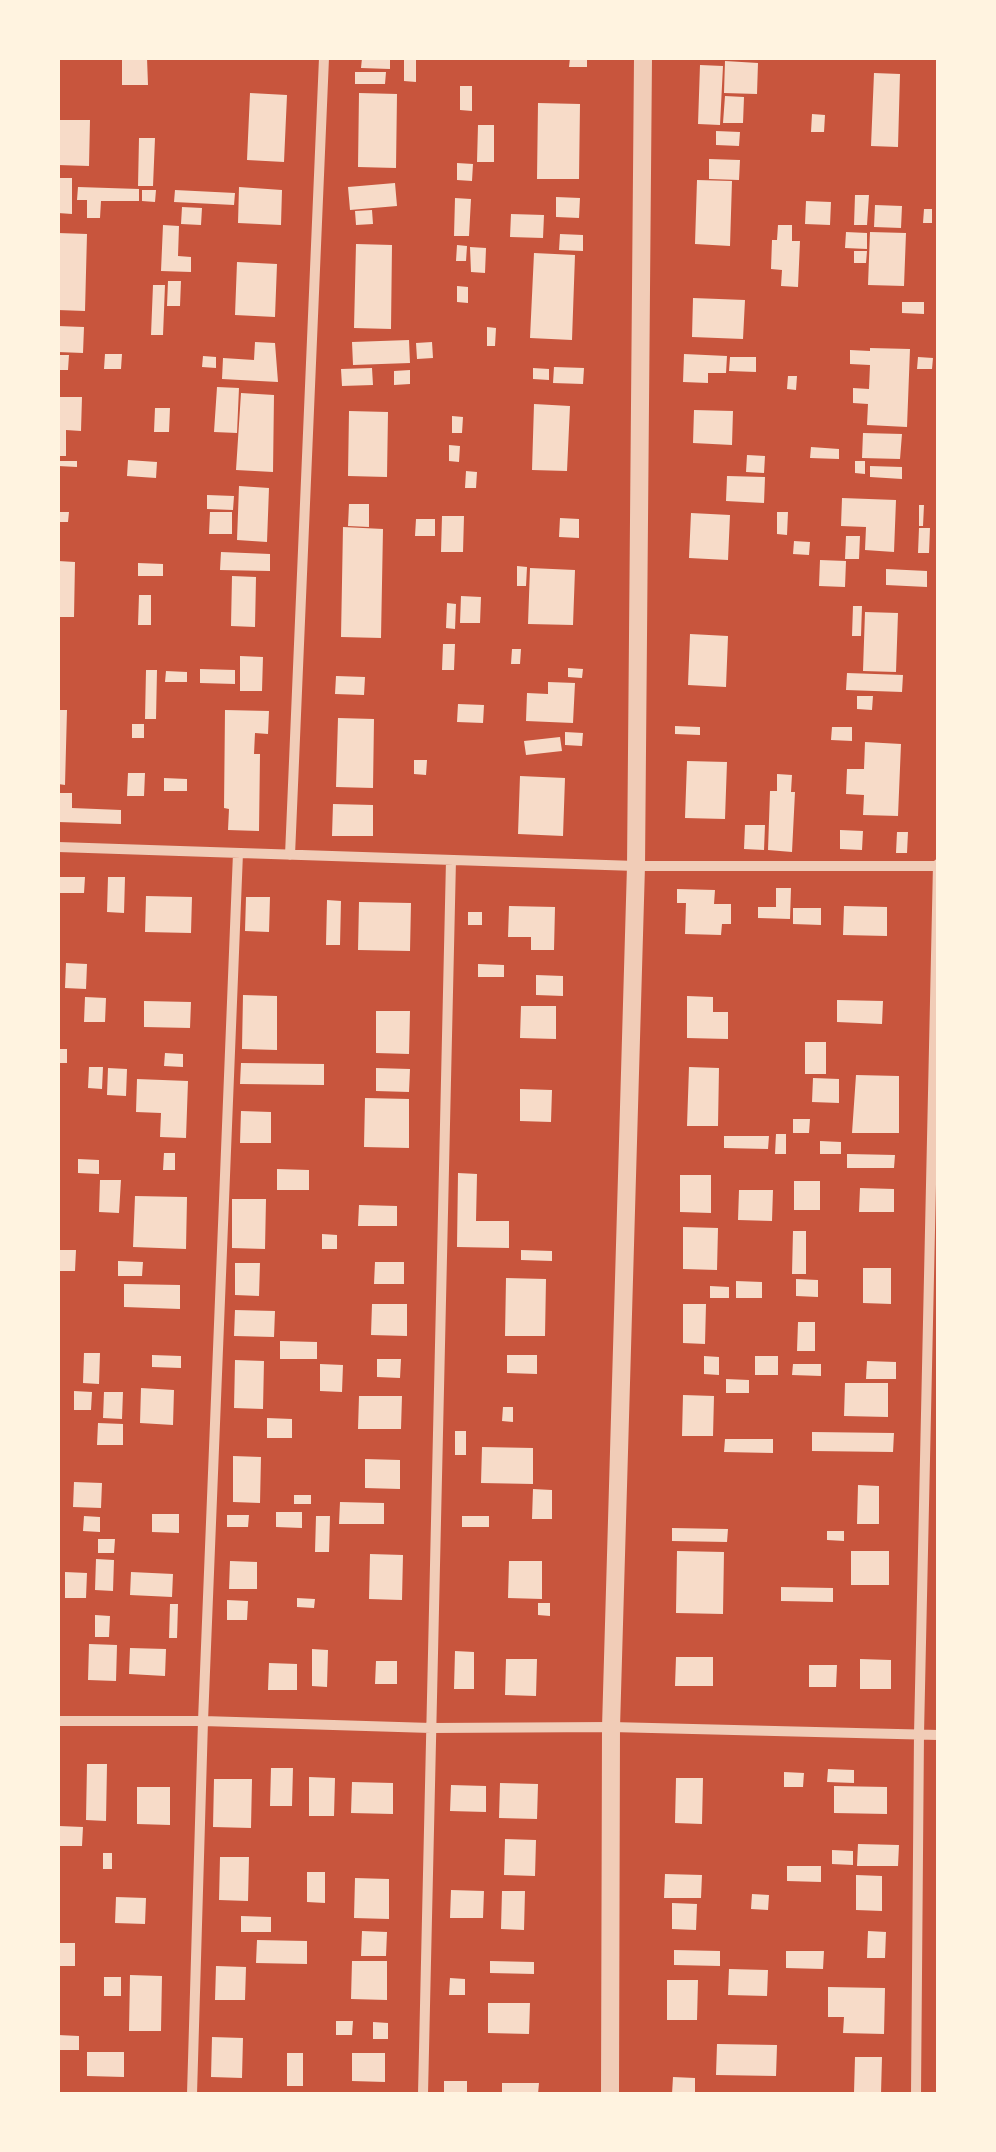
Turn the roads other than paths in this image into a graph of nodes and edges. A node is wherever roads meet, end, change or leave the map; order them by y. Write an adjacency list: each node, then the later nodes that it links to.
1 (324, 58): 5 (street)
2 (642, 58): 8 (street)
3 (58, 848): 4 (street)
4 (238, 853): 5 (street); 10 (street)
5 (290, 854): 6 (street)
6 (451, 860): 8 (street); 12 (street)
7 (938, 865): 8 (street); 13 (street)
8 (636, 866): 11 (street)
9 (58, 1721): 10 (street)
10 (202, 1721): 12 (street); 15 (street)
11 (611, 1727): 12 (street); 13 (street); 17 (street)
12 (431, 1728): 16 (street)
13 (920, 1734): 14 (street); 18 (street)
14 (938, 1735)
15 (192, 2094)
16 (423, 2094)
17 (610, 2094)
18 (916, 2094)

